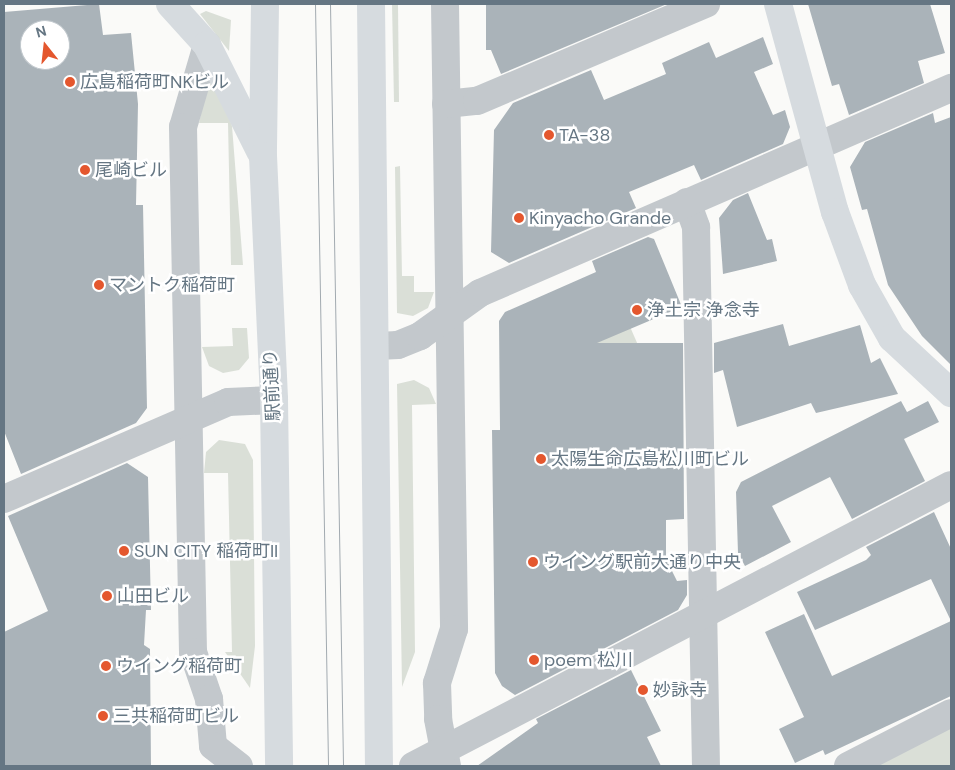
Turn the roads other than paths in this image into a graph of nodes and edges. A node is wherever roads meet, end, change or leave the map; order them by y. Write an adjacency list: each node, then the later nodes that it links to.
1 (170, 4): 7 (street)
2 (265, 4): 11 (street, 駅前通り)
3 (371, 4): 14 (street)
4 (444, 4): 9 (street)
5 (706, 4): 9 (street)
6 (778, 4): 10 (street)
7 (207, 45): 11 (street); 17 (street)
8 (951, 88): 10 (street)
9 (446, 104): 13 (street)
10 (818, 144): 12 (street); 15 (street)
11 (263, 156): 16 (street, 駅前通り)
12 (687, 202): 13 (street); 20 (street)
13 (450, 312): 14 (street); 22 (street)
14 (377, 346): 25 (street)
15 (951, 393)
16 (274, 400): 17 (street); 24 (street, 駅前通り)
17 (189, 420): 19 (street); 23 (street)
18 (951, 485): 20 (street)
19 (4, 496)
20 (704, 617): 22 (street); 27 (street)
21 (951, 713): 28 (street)
22 (445, 757): 26 (street)
23 (239, 766)
24 (279, 766)
25 (379, 766)
26 (413, 766)
27 (706, 766)
28 (848, 766)

